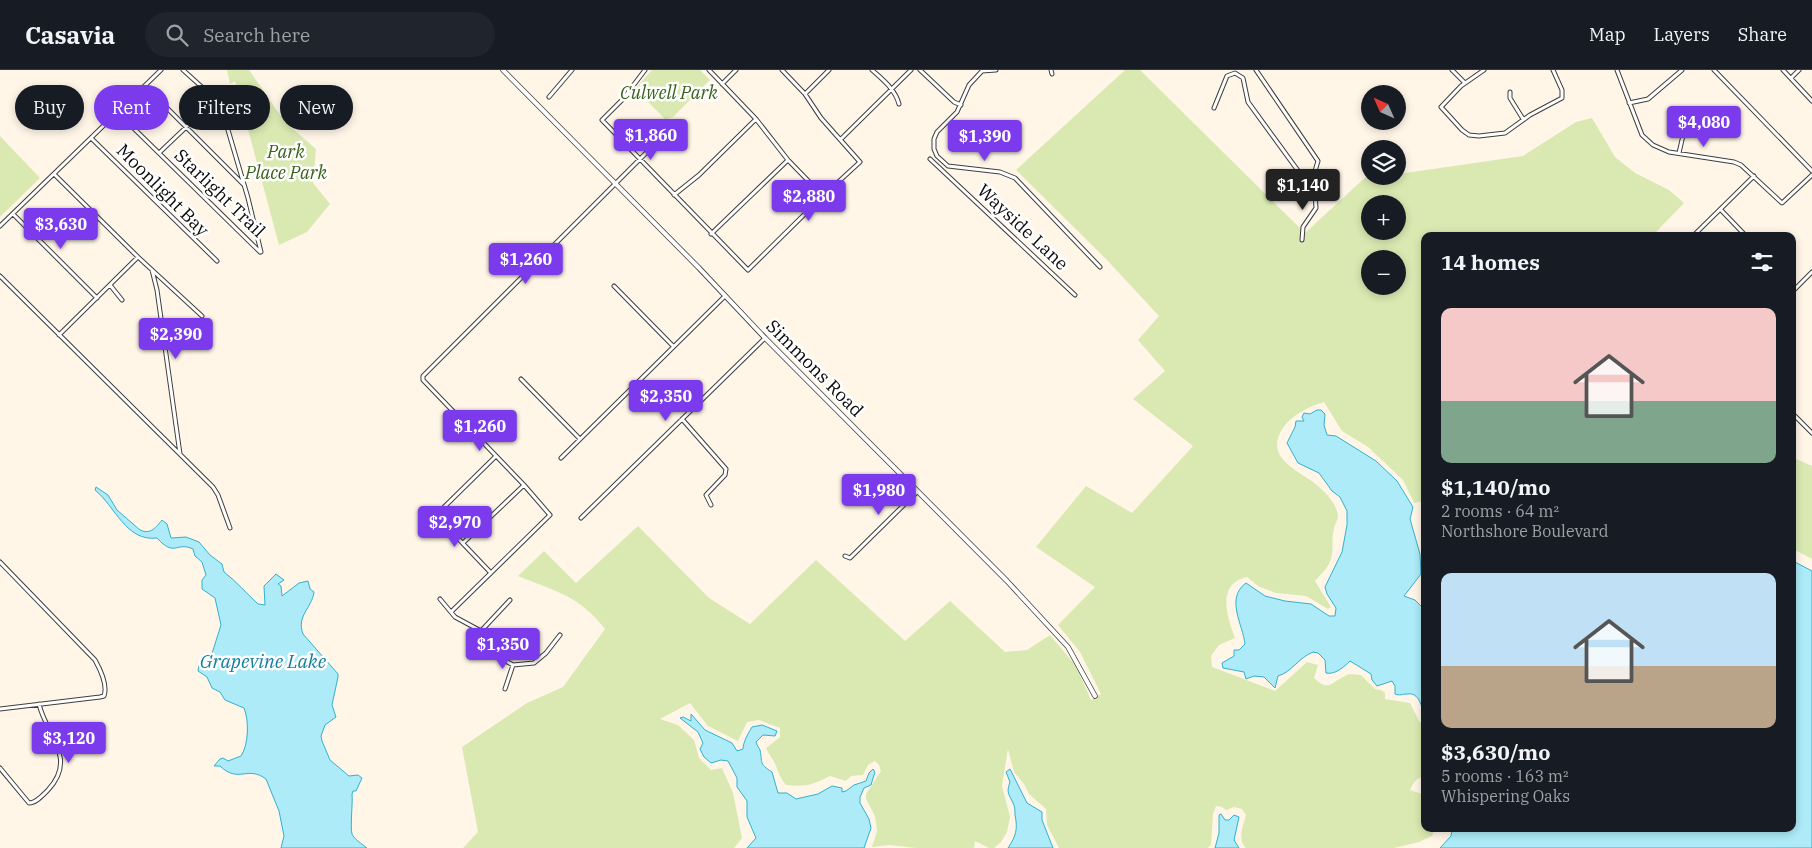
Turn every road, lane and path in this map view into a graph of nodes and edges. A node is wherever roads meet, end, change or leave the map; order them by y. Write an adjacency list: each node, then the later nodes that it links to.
1 (161, 70): 26 (street)
2 (183, 70): 58 (street)
3 (503, 70): 59 (street, Simmons Road)
4 (572, 70): 30 (street)
5 (645, 70): 51 (street)
6 (708, 70): 25 (street)
7 (736, 70): 25 (street)
8 (782, 70): 29 (street)
9 (829, 70): 29 (street)
10 (872, 70): 27 (street)
11 (911, 70): 27 (street)
12 (920, 70): 34 (street)
13 (996, 70): 34 (street)
14 (1256, 70): 57 (street)
15 (1452, 70): 24 (street)
16 (1484, 70): 24 (street)
17 (1553, 70): 38 (street)
18 (1617, 70): 33 (street)
19 (1682, 70): 33 (street)
20 (1714, 70): 53 (street)
21 (1783, 70): 23 (street)
22 (1800, 70): 23 (street)
23 (1791, 78): 31 (street)
24 (1465, 83): 38 (street)
25 (722, 84): 37 (street)
26 (145, 85)
27 (892, 89): 32 (street); 47 (street)
28 (1510, 92): 38 (street)
29 (805, 94): 47 (street)
30 (549, 97)
31 (1812, 101)
32 (899, 104)
33 (1629, 104): 49 (street)
34 (961, 105): 71 (street)
35 (1214, 108): 57 (street)
36 (169, 110): 39 (street)
37 (756, 119): 52 (street); 60 (street)
38 (1523, 119)
39 (179, 120)
40 (674, 125): 51 (street)
41 (99, 130): 46 (street)
42 (136, 130): 48 (street, Starlight Trail)
43 (185, 130): 48 (street)
44 (189, 130): 58 (street)
45 (1684, 131): 49 (street)
46 (91, 138): 54 (street); 70 (street, Moonlight Bay)
47 (841, 140): 61 (street)
48 (160, 153): 58 (street, Starlight Trail)
49 (1679, 153): 56 (street)
50 (930, 159): 78 (street, Wayside Lane)
51 (639, 160): 59 (street); 60 (street)
52 (788, 160): 61 (street); 67 (street)
53 (1812, 171)
54 (54, 174): 63 (street); 69 (street)
55 (1812, 175): 56 (street)
56 (1754, 176): 62 (street)
57 (1304, 178): 68 (street)
58 (243, 184)
59 (615, 184): 79 (street, Simmons Road); 92 (street)
60 (674, 195): 67 (street)
61 (823, 196): 67 (street)
62 (1720, 210): 65 (street); 66 (street)
63 (13, 214): 64 (street); 80 (street)
64 (0, 226)
65 (1697, 232)
66 (1742, 232)
67 (711, 234)
68 (1302, 240)
69 (138, 256): 72 (street); 75 (street)
70 (217, 261)
71 (1100, 267)
72 (152, 268): 82 (street); 91 (street)
73 (1812, 272): 77 (street)
74 (0, 276): 83 (street)
75 (110, 285): 80 (street); 81 (street)
76 (614, 286): 85 (street)
77 (1796, 288)
78 (1075, 295)
79 (725, 296): 84 (street, Simmons Road); 85 (street)
80 (97, 298): 83 (street)
81 (122, 300)
82 (202, 316)
83 (59, 335): 91 (street)
84 (765, 338): 88 (street); 95 (street, Simmons Road)
85 (674, 346): 90 (street)
86 (521, 379): 90 (street)
87 (1796, 417): 89 (street)
88 (682, 419): 96 (street); 99 (street)
89 (1812, 433)
90 (580, 439): 93 (street)
91 (180, 454): 100 (street)
92 (496, 456): 94 (street); 98 (street)
93 (561, 458)
94 (524, 485): 101 (street); 104 (street)
95 (918, 492): 102 (street); 112 (street, Simmons Road)
96 (711, 505)
97 (431, 510): 98 (street)
98 (436, 515): 101 (street)
99 (581, 518)
100 (230, 528)
101 (463, 543): 104 (street)
102 (845, 556)
103 (0, 562): 113 (street)
104 (491, 573): 107 (street)
105 (440, 599): 107 (street)
106 (510, 600): 108 (street)
107 (452, 611): 108 (street)
108 (481, 631): 110 (street)
109 (560, 635): 110 (street)
110 (513, 665): 111 (street)
111 (505, 689)
112 (1095, 696)
113 (39, 704): 114 (street); 115 (street)
114 (0, 709)
115 (0, 768)

